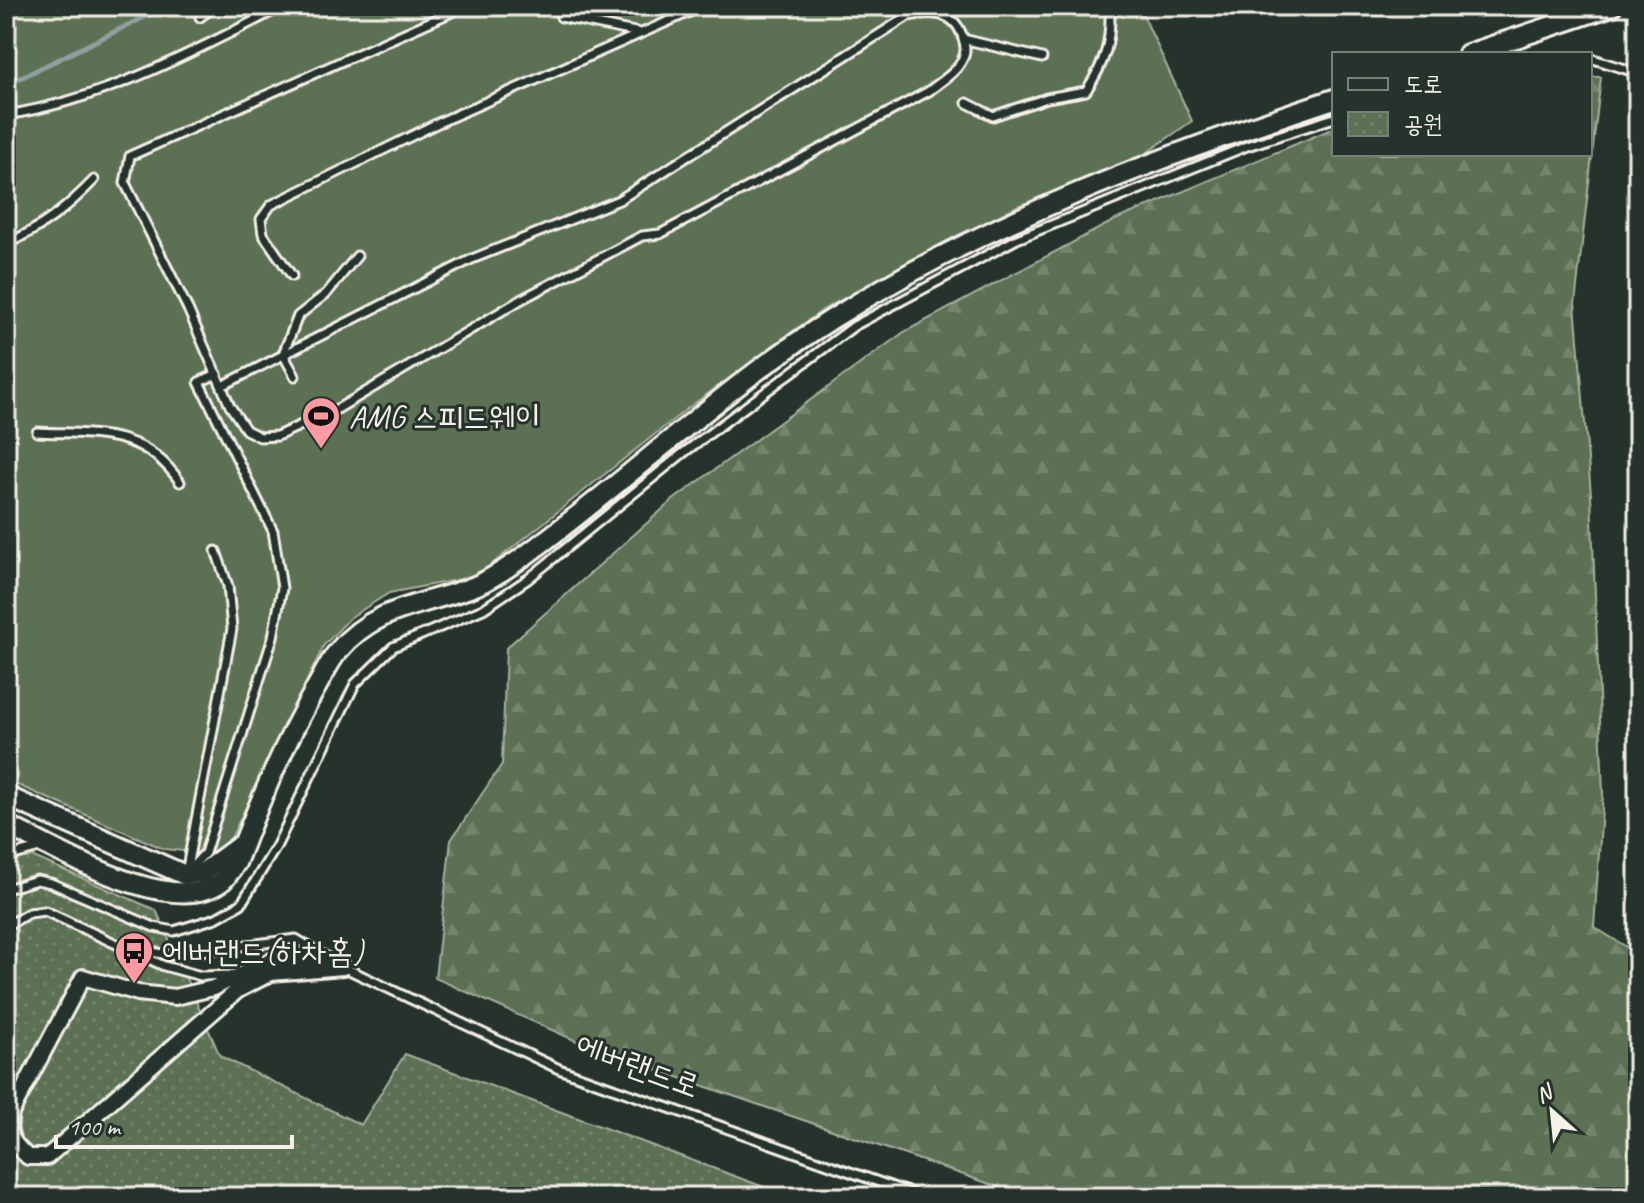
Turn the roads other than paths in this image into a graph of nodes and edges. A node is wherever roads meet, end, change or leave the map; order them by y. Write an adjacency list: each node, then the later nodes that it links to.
1 (215, 6): 7 (lane)
2 (283, 6): 17 (lane)
3 (465, 6): 24 (lane)
4 (703, 6): 9 (lane)
5 (1110, 6): 16 (lane)
6 (1612, 6): 11 (street)
7 (200, 17)
8 (561, 17): 9 (lane)
9 (642, 34): 22 (lane)
10 (963, 39): 12 (lane); 23 (lane); 26 (lane)
11 (1474, 52)
12 (1042, 58)
13 (1592, 59): 14 (lane)
14 (1638, 73)
15 (1332, 100): 32 (street)
16 (967, 103)
17 (6, 115)
18 (1332, 119): 36 (lane)
19 (94, 180): 20 (lane)
20 (6, 244)
21 (357, 256): 23 (lane)
22 (292, 276)
23 (283, 354): 25 (lane); 26 (lane)
24 (217, 374): 26 (lane); 35 (lane)
25 (295, 376)
26 (222, 386)
27 (37, 432): 28 (lane)
28 (180, 482)
29 (216, 551): 35 (lane)
30 (6, 796): 35 (street)
31 (6, 825): 33 (street)
32 (244, 841): 33 (street); 35 (street)
33 (50, 845): 34 (lane)
34 (6, 857)
35 (185, 875)
36 (6, 889)
37 (6, 926): 38 (lane)
38 (131, 948): 39 (lane, 에버랜드로); 41 (lane)
39 (343, 967): 40 (street); 41 (street); 42 (lane, 에버랜드로)
40 (271, 973): 41 (lane); 41 (street)
41 (243, 974)
42 (921, 1197)

